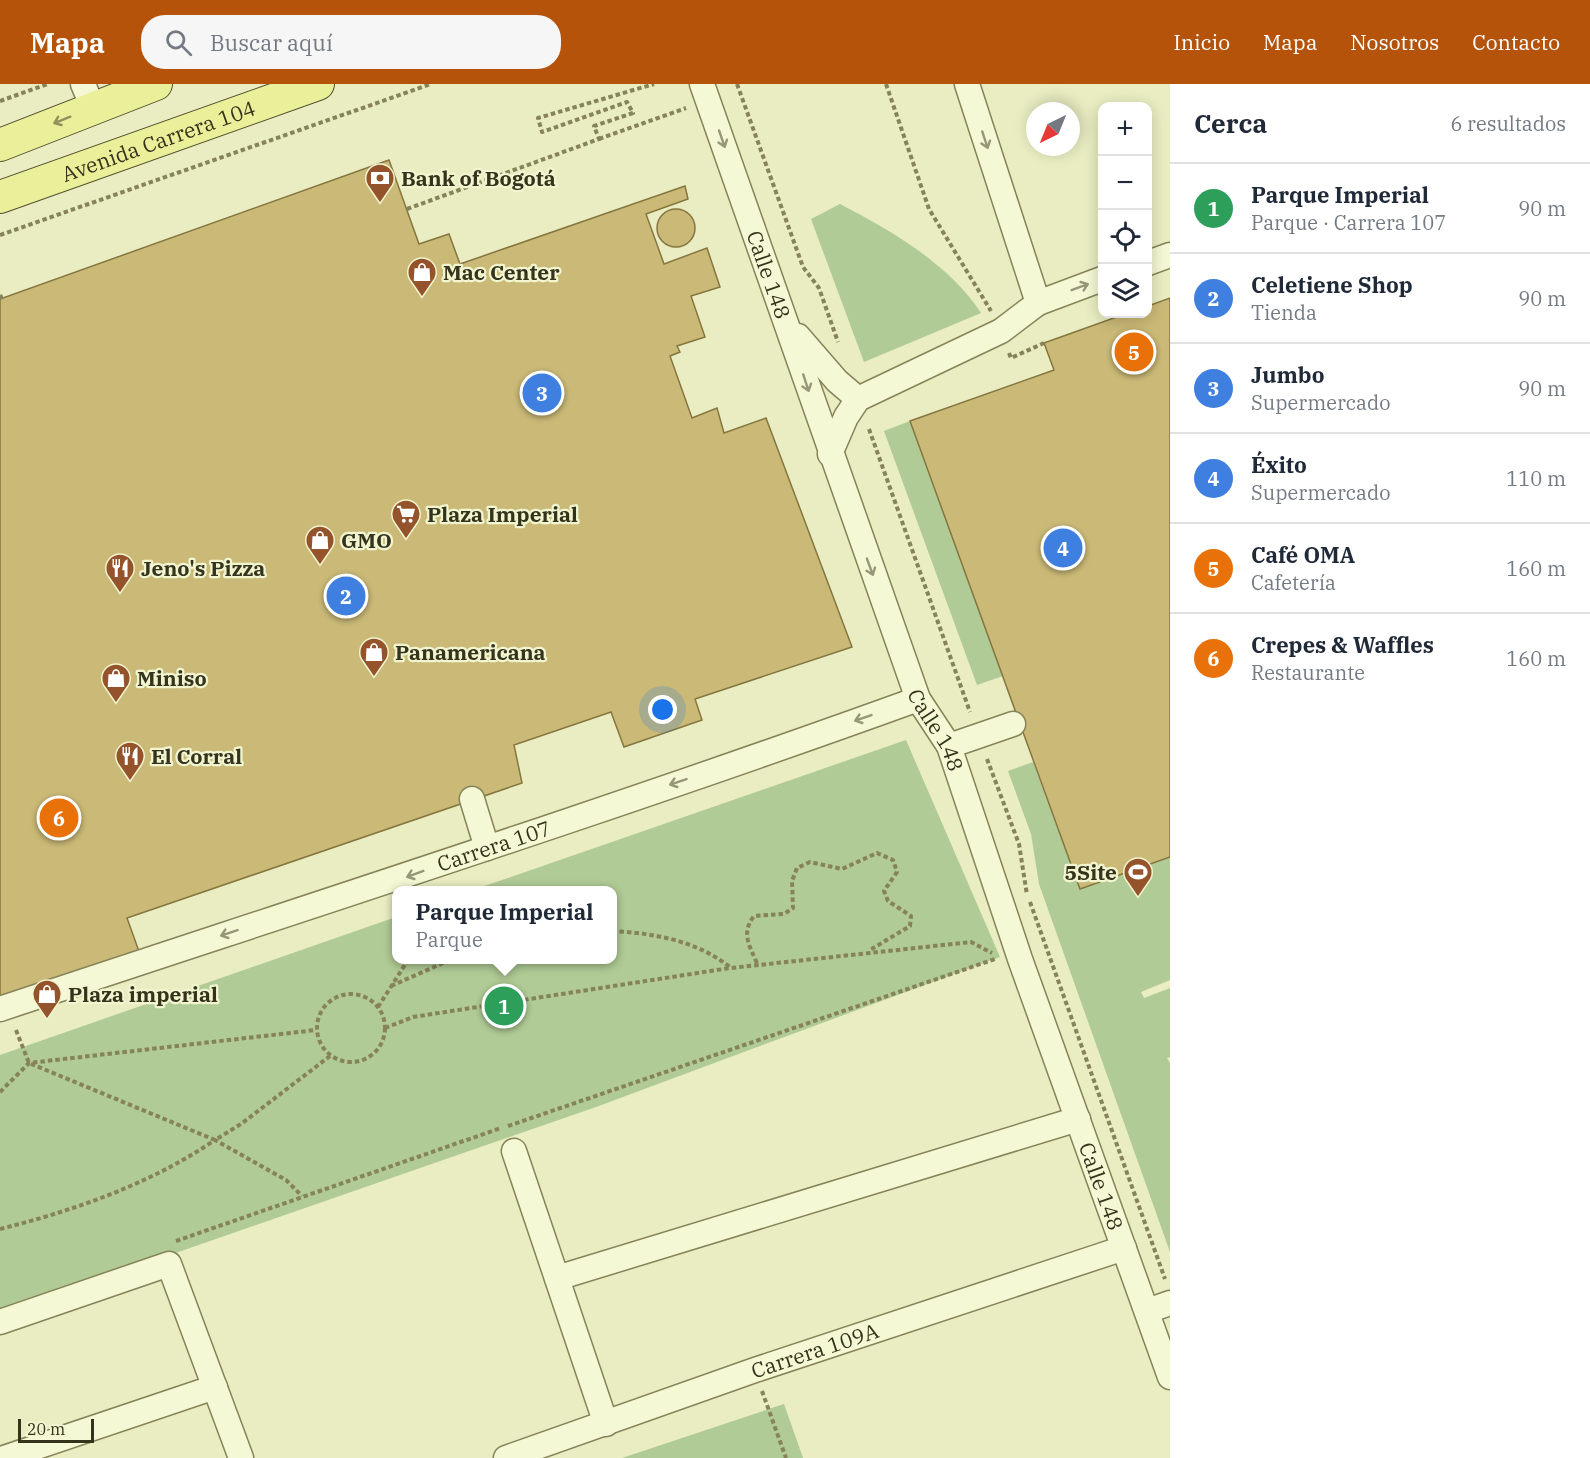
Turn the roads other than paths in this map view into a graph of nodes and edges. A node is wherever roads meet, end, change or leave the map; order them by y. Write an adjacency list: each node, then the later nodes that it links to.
1 (156, 84): 6 (main road)
2 (318, 84): 4 (main road, Avenida Carrera 104)
3 (967, 84): 12 (street, one-way to 12)
4 (287, 89): 8 (main road, Avenida Carrera 104)
5 (705, 92): 13 (street, Calle 148, one-way to 13)
6 (88, 96): 7 (main road, one-way to 7)
7 (0, 145)
8 (0, 197)
9 (1170, 255): 10 (street)
10 (1152, 262)
11 (1098, 280): 12 (street, one-way to 11)
12 (1038, 303): 14 (street)
13 (785, 319): 14 (street); 15 (street, Calle 148, one-way to 15)
14 (858, 399): 15 (street)
15 (830, 454): 16 (street, Calle 148, one-way to 16)
16 (918, 699): 18 (street, Calle 148); 20 (street, Carrera 107, one-way to 20)
17 (1013, 724): 18 (street)
18 (949, 746): 22 (street, Calle 148)
19 (472, 799): 20 (street)
20 (487, 848): 21 (street, Carrera 107, one-way to 21)
21 (3, 1008)
22 (1078, 1119): 24 (street, Calle 148); 25 (street)
23 (514, 1151): 25 (street)
24 (1124, 1248): 27 (street, Calle 148); 31 (street, Carrera 109A)
25 (557, 1278): 31 (street)
26 (1168, 1292): 27 (street)
27 (1147, 1311): 29 (street, Calle 148)
28 (0, 1322): 30 (street)
29 (1170, 1377)
30 (214, 1387): 32 (street); 33 (street)
31 (606, 1424): 34 (street, Carrera 109A)
32 (4, 1458)
33 (241, 1458)
34 (506, 1458)

